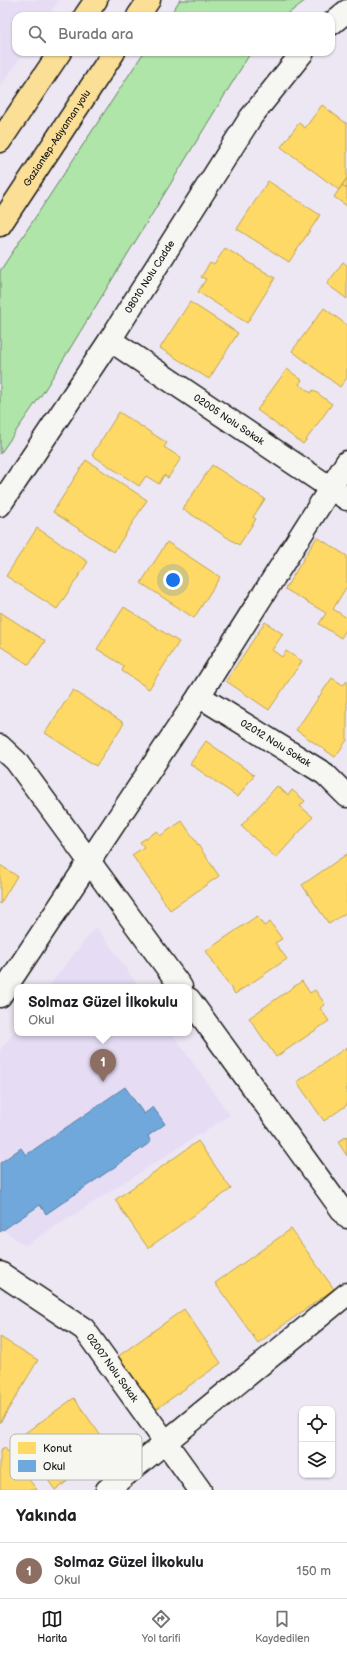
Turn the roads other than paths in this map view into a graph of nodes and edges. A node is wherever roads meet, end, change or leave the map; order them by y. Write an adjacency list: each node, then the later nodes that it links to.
1 (96, 0): 4 (highway)
2 (149, 0): 5 (highway)
3 (347, 11): 6 (street)
4 (88, 12)
5 (141, 12)
6 (335, 21)
7 (57, 56): 10 (highway)
8 (111, 56): 11 (highway, Gaziantep-Adıyaman yolu)
9 (300, 56): 12 (street, 08010 Nolu Cadde)
10 (0, 141)
11 (0, 225)
12 (110, 340): 14 (street, 02005 Nolu Sokak); 15 (street, 08010 Nolu Cadde)
13 (347, 462): 14 (street)
14 (338, 494): 16 (street)
15 (0, 505)
16 (199, 696): 18 (street, 02012 Nolu Sokak); 19 (street)
17 (0, 746): 19 (street)
18 (347, 796)
19 (90, 862): 20 (street); 21 (street)
20 (178, 984)
21 (0, 996)
22 (192, 1003): 23 (street)
23 (347, 1217)
24 (0, 1273): 26 (street, 02007 Nolu Sokak)
25 (347, 1294): 26 (street)
26 (166, 1443): 27 (street); 30 (street, 02007 Nolu Sokak)
27 (142, 1462)
28 (120, 1480): 29 (street)
29 (107, 1490)
30 (200, 1490)

